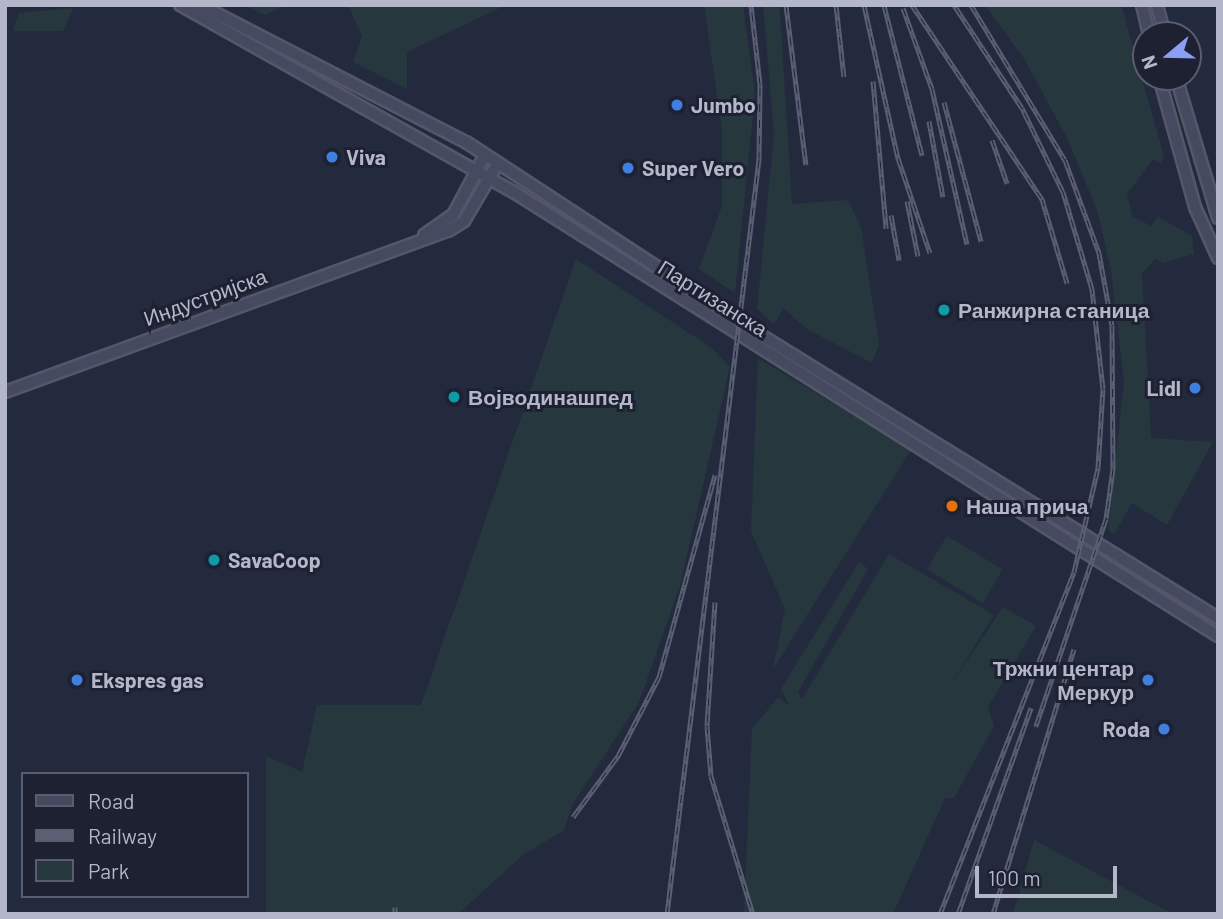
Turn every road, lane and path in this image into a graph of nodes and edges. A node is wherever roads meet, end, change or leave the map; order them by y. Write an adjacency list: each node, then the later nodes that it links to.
1 (180, 5): 7 (main road, Партизанска)
2 (200, 5): 5 (main road, Партизанска)
3 (1163, 91): 11 (main road)
4 (1180, 91): 9 (main road)
5 (485, 155): 6 (main road, Партизанска); 7 (main road, Индустријска)
6 (498, 163): 8 (main road, Индустријска); 13 (main road, Партизанска)
7 (477, 170): 8 (main road, Партизанска); 10 (main road, Индустријска)
8 (490, 178): 10 (main road, Индустријска); 14 (main road, Партизанска)
9 (1218, 218)
10 (419, 238): 12 (main road, Индустријска)
11 (1218, 258)
12 (5, 391)
13 (1218, 618)
14 (1218, 636)

